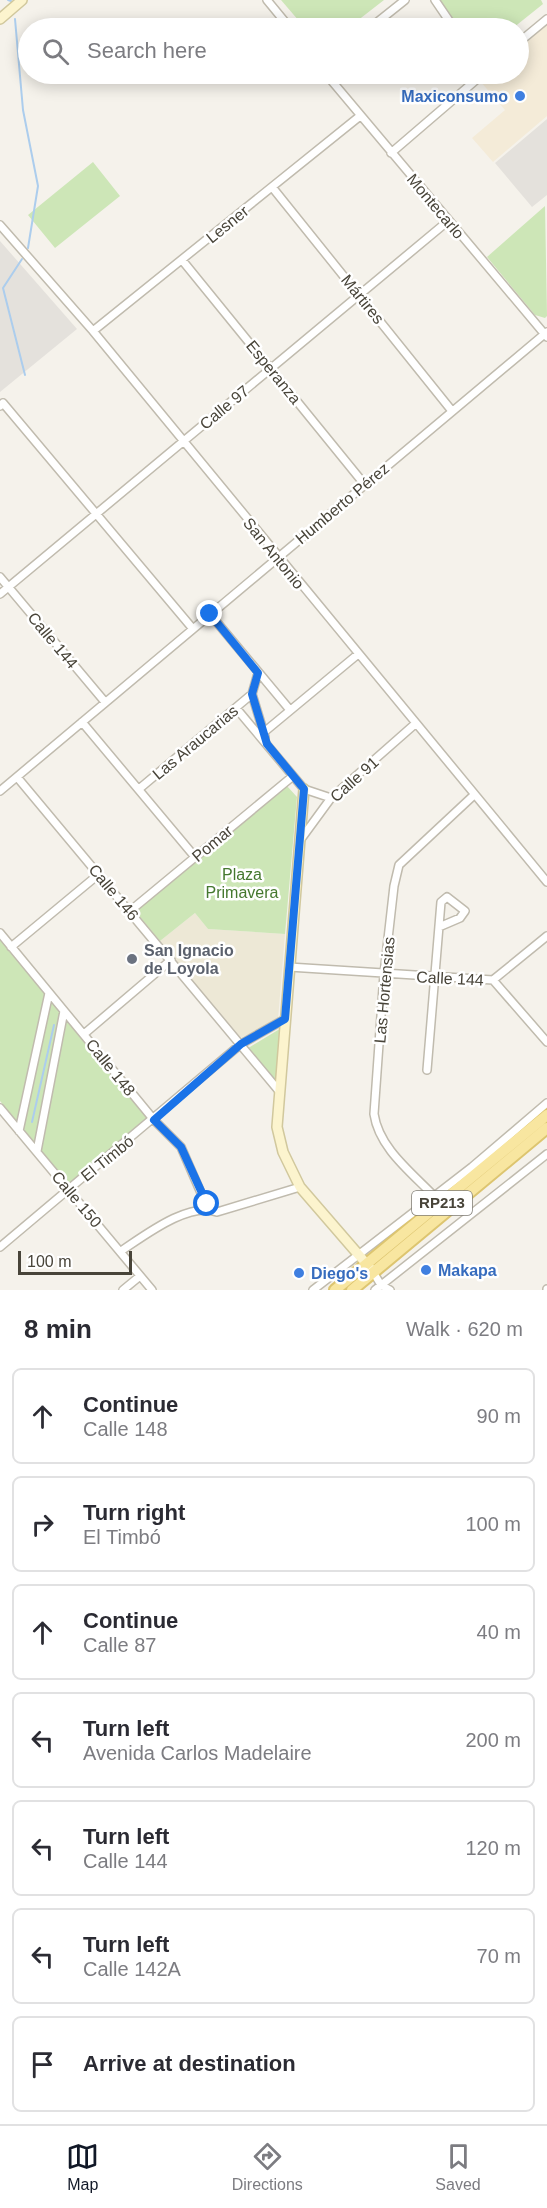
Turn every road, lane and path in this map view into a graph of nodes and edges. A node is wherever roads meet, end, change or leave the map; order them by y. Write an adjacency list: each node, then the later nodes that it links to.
1 (22, 0): 8 (main road)
2 (267, 0): 5 (street)
3 (405, 0): 6 (street)
4 (435, 0): 7 (street)
5 (282, 18)
6 (382, 18)
7 (447, 18)
8 (0, 19)
9 (547, 19): 10 (street)
10 (529, 34)
11 (334, 84): 13 (street, Montecarlo)
12 (471, 84): 14 (street)
13 (360, 116): 14 (street, Montecarlo); 15 (street, Lesner)
14 (391, 153): 16 (street, Montecarlo)
15 (272, 187): 18 (street, Lesner); 19 (street, Mártires)
16 (448, 221): 19 (street, Calle 97); 21 (street, Montecarlo)
17 (0, 225): 20 (street, San Antonio)
18 (182, 260): 20 (street, Lesner); 22 (street, Esperanza)
19 (360, 295): 22 (street, Calle 97); 24 (street, Mártires)
20 (93, 331): 25 (street, San Antonio)
21 (546, 334): 24 (street, Humberto Pérez)
22 (271, 369): 25 (street, Calle 97); 26 (street, Esperanza)
23 (2, 404): 27 (street)
24 (452, 411): 26 (street, Humberto Pérez)
25 (184, 441): 27 (street, Calle 97); 28 (street, San Antonio)
26 (365, 484): 28 (street, Humberto Pérez)
27 (96, 514): 30 (street, Calle 97); 33 (street)
28 (278, 558): 32 (street, Humberto Pérez); 34 (street, San Antonio)
29 (0, 577): 30 (street, Calle 144)
30 (8, 587): 31 (street, Calle 97); 37 (street, Calle 144)
31 (0, 594)
32 (210, 614): 33 (street, Humberto Pérez); 35 (street)
33 (193, 629): 37 (street, Humberto Pérez)
34 (357, 655): 39 (street); 41 (street, San Antonio)
35 (258, 673): 36 (street); 39 (street)
36 (252, 694): 38 (street, Las Araucarias); 42 (street)
37 (105, 702): 40 (street, Humberto Pérez)
38 (236, 708): 43 (street); 46 (street, Las Araucarias)
39 (290, 710): 42 (street)
40 (82, 722): 45 (street, Humberto Pérez); 46 (street)
41 (415, 724): 49 (street, San Antonio); 50 (street, Calle 91)
42 (263, 733): 43 (street)
43 (267, 744): 44 (street)
44 (293, 776): 47 (street); 52 (street, Pomar)
45 (17, 777): 48 (street, Humberto Pérez); 53 (street, Calle 146)
46 (139, 789): 52 (street)
47 (304, 789): 50 (street); 51 (main road)
48 (0, 791)
49 (474, 795): 54 (street, San Antonio); 62 (street, Las Hortensias)
50 (331, 798): 51 (street, Calle 91)
51 (300, 840): 61 (main road)
52 (195, 857): 55 (street, Pomar)
53 (99, 874): 55 (street, Calle 146); 59 (street)
54 (547, 882)
55 (130, 911): 60 (street, Calle 146)
56 (439, 927): 56 (street); 63 (street)
57 (0, 933): 59 (street, Calle 148)
58 (547, 936): 64 (street)
59 (11, 947): 65 (street, Calle 148)
60 (171, 960): 68 (street); 70 (street, Calle 146)
61 (289, 967): 62 (street, Calle 144); 67 (main road)
62 (384, 974): 63 (street, Calle 144); 83 (street, Las Hortensias)
63 (435, 977): 64 (street, Calle 144); 71 (street)
64 (493, 980): 69 (street, Calle 144)
65 (49, 993): 66 (street, Calle 148); 78 (street)
66 (64, 1011): 68 (street, Calle 148); 79 (street)
67 (285, 1019): 70 (street, El Timbó); 72 (main road)
68 (84, 1034): 76 (street, Calle 148)
69 (547, 1042)
70 (241, 1044): 72 (street, Calle 146); 76 (street, El Timbó)
71 (427, 1070)
72 (279, 1091): 81 (main road)
73 (547, 1103): 83 (street)
74 (0, 1108): 78 (street, Calle 150)
75 (547, 1115): 88 (main road, RP213)
76 (154, 1120): 82 (street, El Timbó); 84 (street, Calle 148)
77 (547, 1128): 88 (main road, RP213)
78 (19, 1131): 79 (street, Calle 150)
79 (37, 1151): 82 (street, Calle 150)
80 (547, 1154): 90 (street)
81 (300, 1187): 84 (street); 87 (main road)
82 (69, 1189): 85 (street, El Timbó); 86 (street, Calle 150)
83 (434, 1196): 87 (street)
84 (208, 1209): 86 (street)
85 (0, 1247)
86 (121, 1251): 89 (street, Calle 150)
87 (359, 1255): 88 (main road); 93 (street)
88 (370, 1268): 90 (street); 94 (main road, RP213); 95 (main road, RP213)
89 (140, 1276): 91 (street); 92 (street, Calle 150)
90 (378, 1287): 96 (street)
91 (123, 1290)
92 (152, 1290)
93 (313, 1290)
94 (335, 1290)
95 (352, 1290)
96 (390, 1290)

